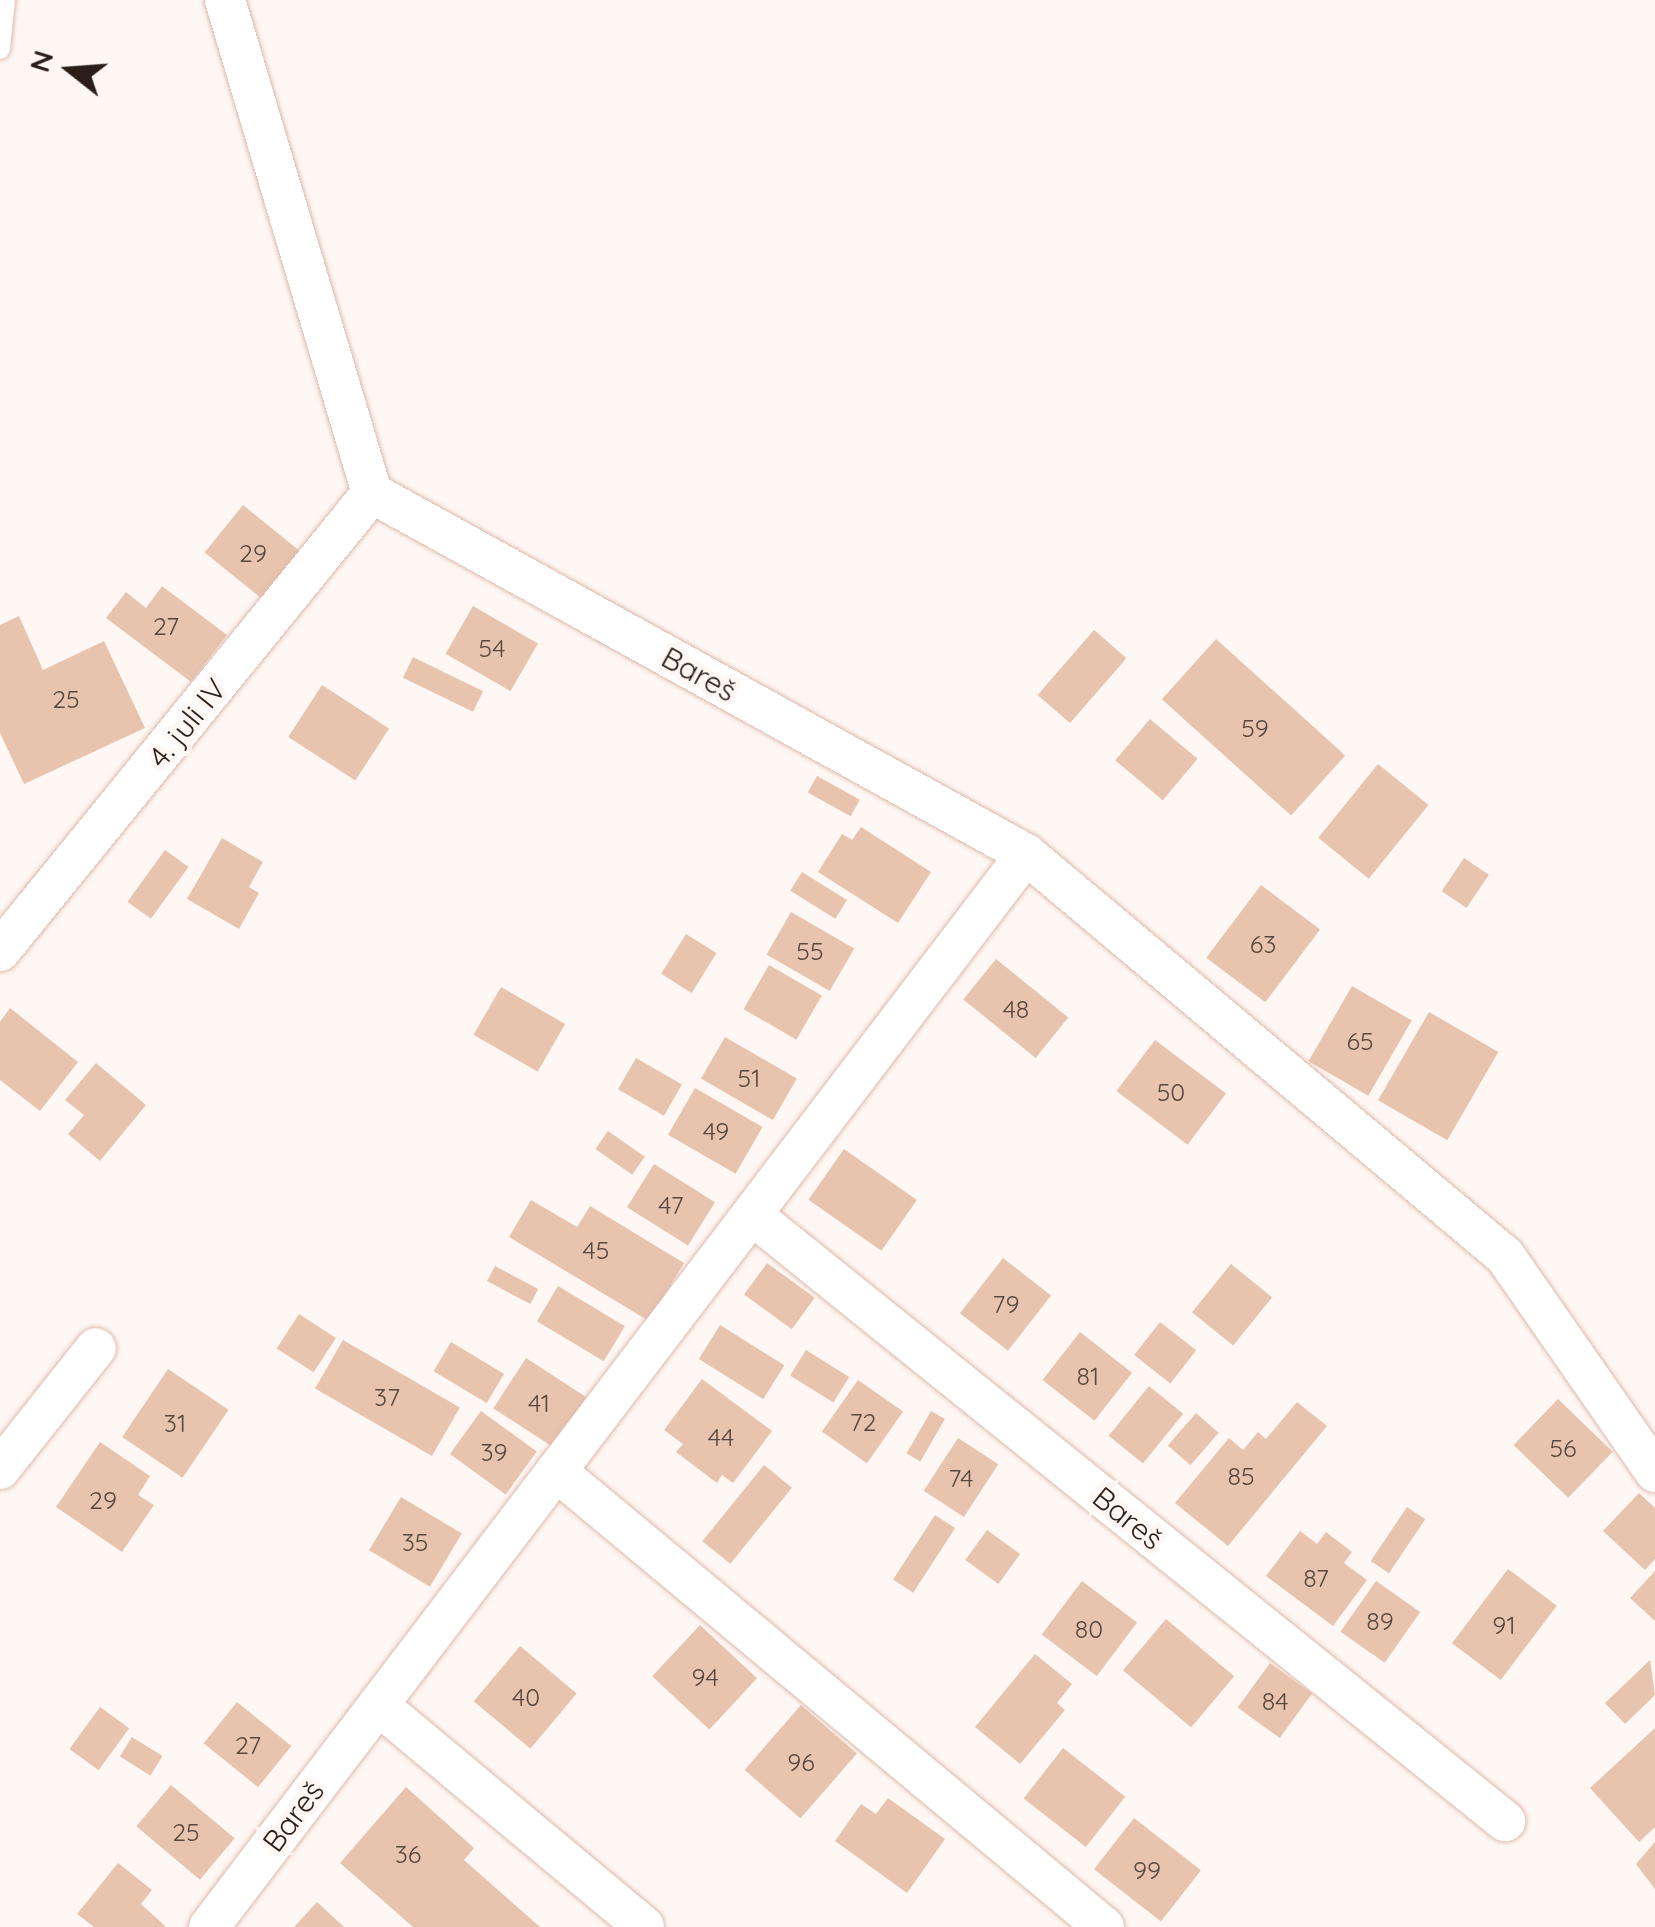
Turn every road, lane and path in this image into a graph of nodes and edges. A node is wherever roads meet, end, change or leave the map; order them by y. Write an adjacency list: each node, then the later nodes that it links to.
1 (5, 0): 3 (lane)
2 (225, 0): 4 (street)
3 (0, 49)
4 (372, 493): 5 (street, Bareš); 6 (street, 4. juli IV)
5 (1026, 854): 7 (street, Bareš); 11 (street, Bareš)
6 (0, 951)
7 (752, 1215): 10 (street, Bareš); 13 (street, Bareš)
8 (96, 1348): 9 (street)
9 (0, 1469)
10 (556, 1472): 12 (street, Bareš); 16 (street)
11 (1655, 1472)
12 (378, 1705): 14 (street, Bareš); 15 (street)
13 (1505, 1821)
14 (209, 1927)
15 (644, 1927)
16 (1104, 1927)

